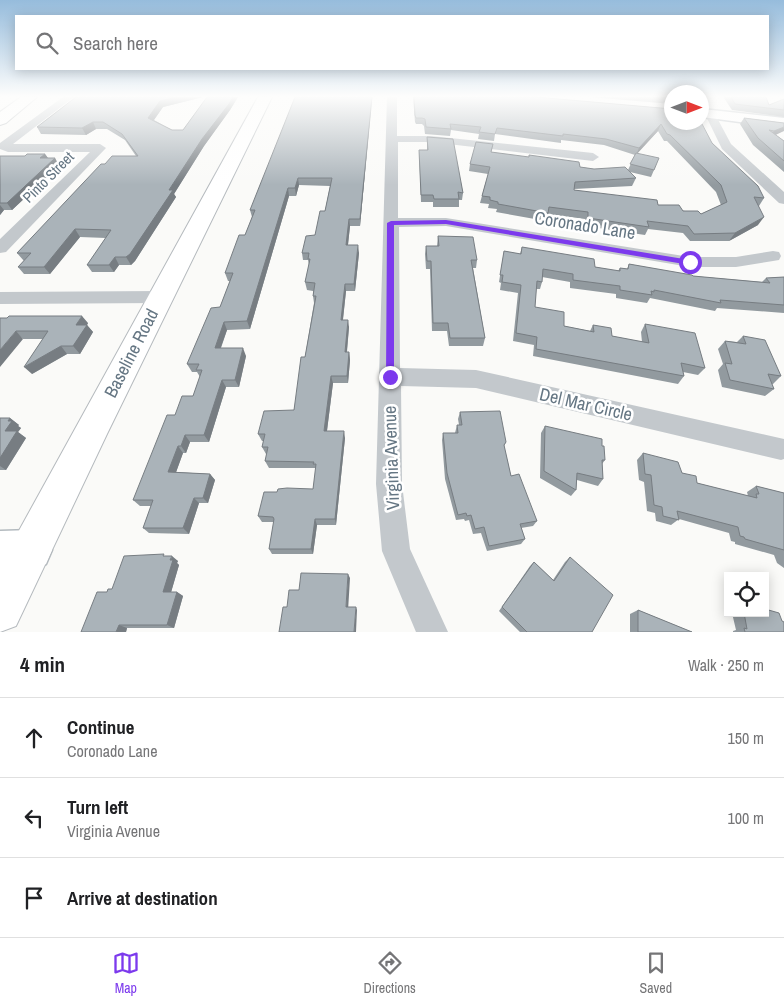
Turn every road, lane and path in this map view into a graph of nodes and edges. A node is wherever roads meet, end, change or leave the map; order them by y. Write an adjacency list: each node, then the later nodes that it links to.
1 (29, 126): 9 (street, Pinto Street)
2 (250, 126): 12 (main road, Baseline Road)
3 (391, 126): 5 (street, Virginia Avenue)
4 (714, 126): 7 (street)
5 (391, 138): 6 (street); 8 (street, Virginia Avenue)
6 (593, 157)
7 (784, 200)
8 (391, 223): 11 (street, Coronado Lane); 14 (street, Virginia Avenue)
9 (6, 236): 10 (street, Pinto Street)
10 (0, 248)
11 (780, 254)
12 (160, 297): 13 (street); 16 (main road, Baseline Road)
13 (0, 298)
14 (390, 377): 15 (street, Del Mar Circle); 18 (street, Virginia Avenue)
15 (781, 449)
16 (16, 550): 17 (main road, Baseline Road)
17 (1, 605)
18 (432, 632)

